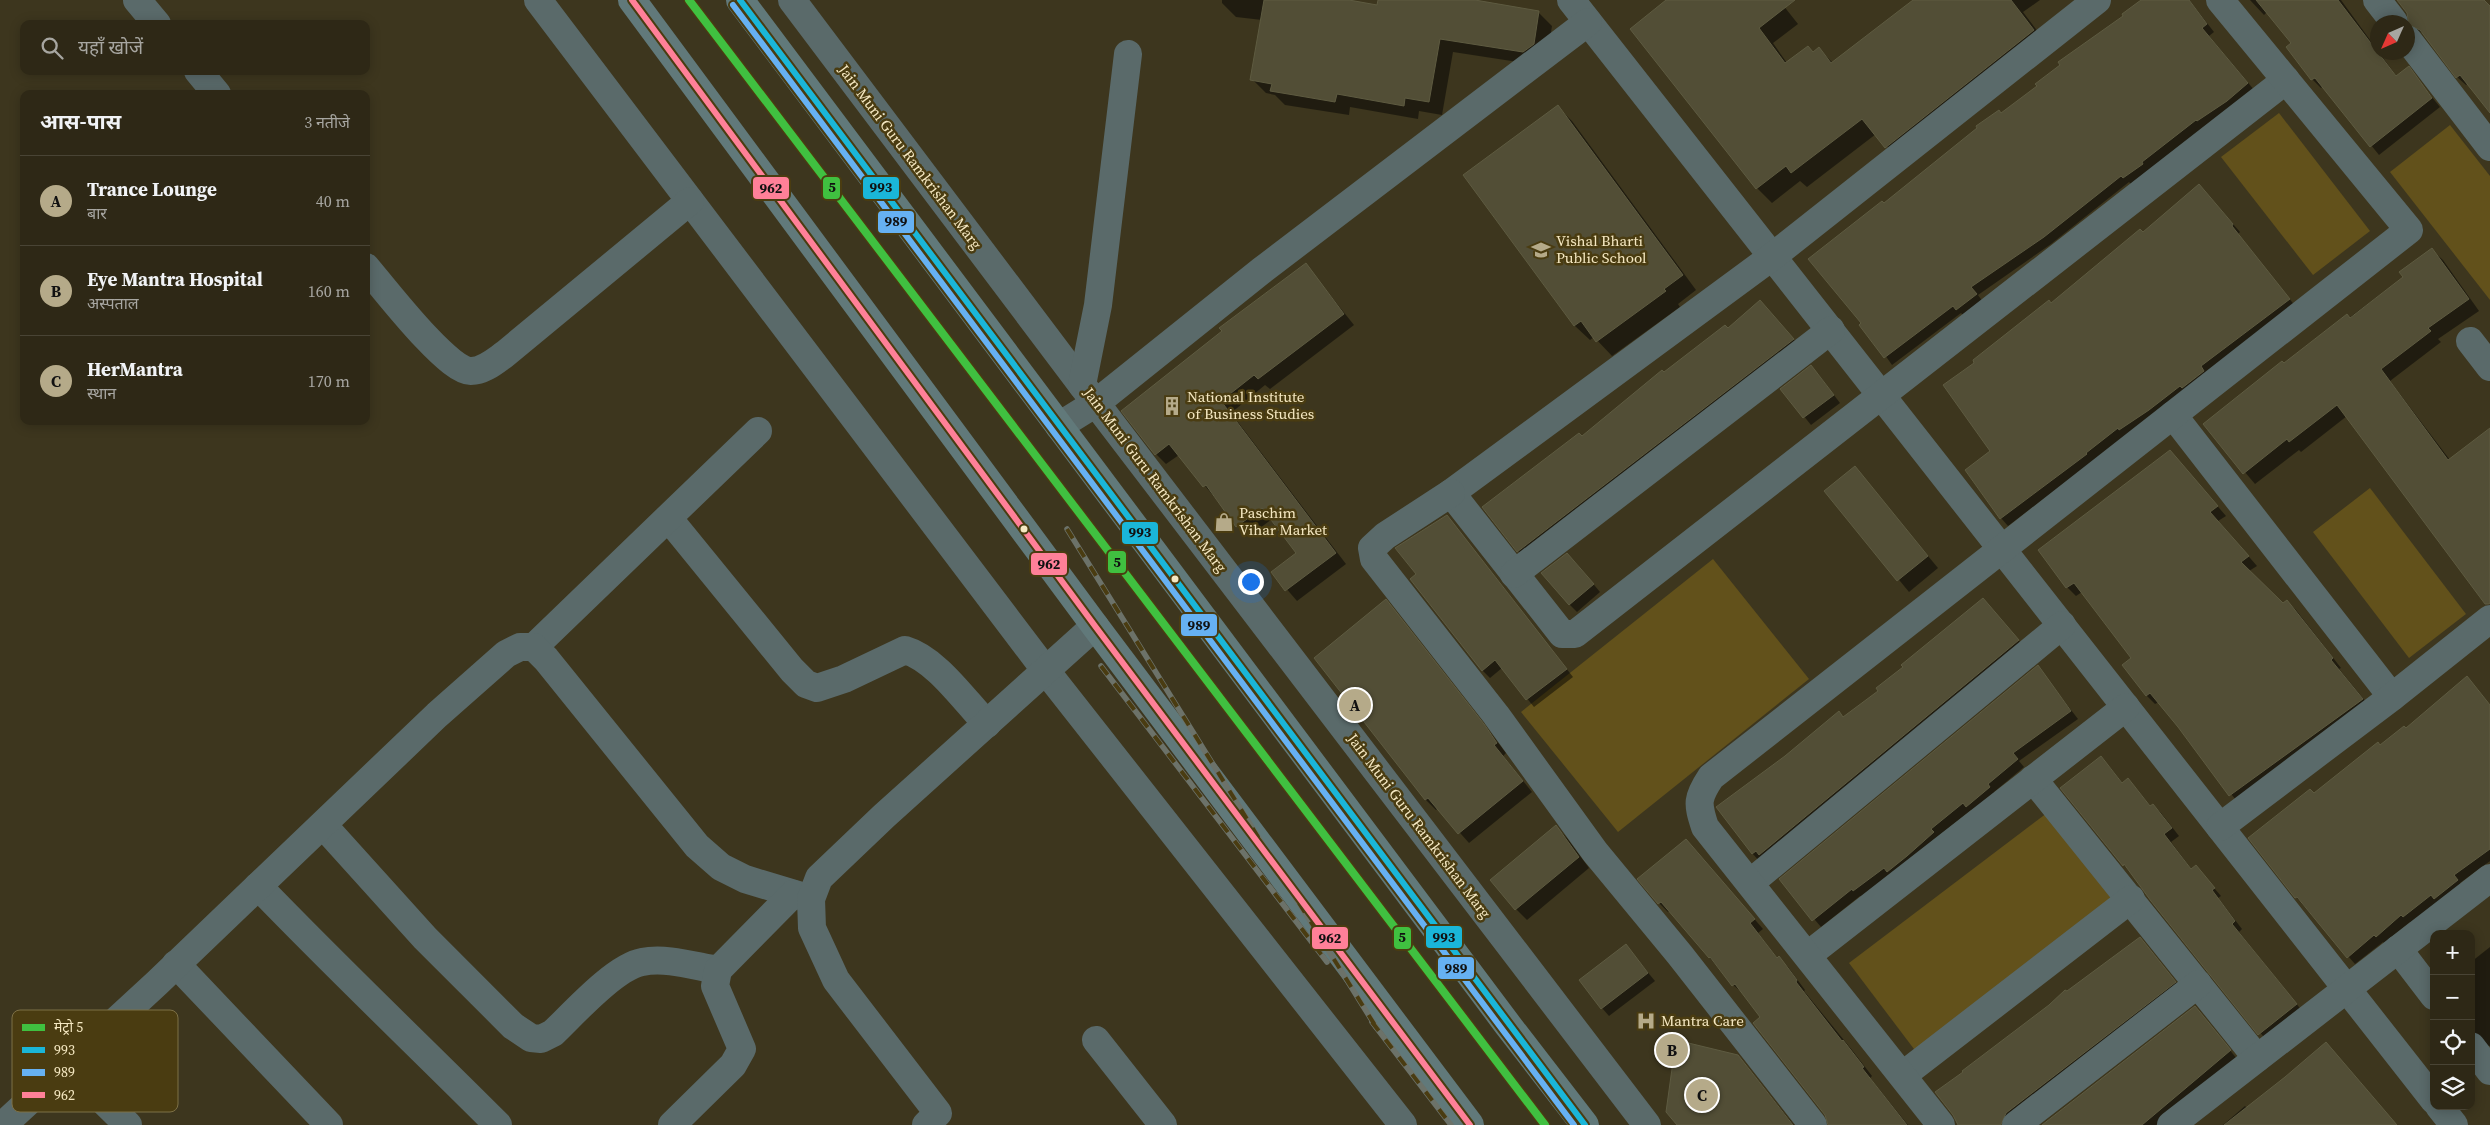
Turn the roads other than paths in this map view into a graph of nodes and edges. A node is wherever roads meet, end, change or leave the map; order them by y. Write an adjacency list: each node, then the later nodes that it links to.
1 (137, 0): 11 (street)
2 (538, 0): 19 (street)
3 (632, 0): 36 (main road)
4 (740, 0): 28 (main road)
5 (792, 0): 25 (street, Jain Muni Guru Ramkrishan Marg)
6 (1571, 0): 12 (street)
7 (2097, 0): 20 (street)
8 (2220, 0): 16 (street)
9 (2377, 0): 10 (street)
10 (2389, 15)
11 (154, 20)
12 (1588, 22): 20 (street); 25 (street)
13 (2415, 49): 18 (street)
14 (1128, 54): 25 (street)
15 (201, 75): 17 (street)
16 (2286, 80): 26 (street); 27 (street)
17 (214, 90)
18 (2490, 148)
19 (690, 201): 21 (street); 38 (street)
20 (1772, 256): 22 (street); 30 (street)
21 (370, 272)
22 (1831, 330): 26 (street); 33 (street)
23 (2470, 341): 24 (street)
24 (2490, 367)
25 (1089, 394): 28 (street); 77 (street, Jain Muni Guru Ramkrishan Marg)
26 (1881, 395): 32 (street); 33 (street)
27 (2173, 415): 32 (street); 39 (street)
28 (1058, 426): 76 (main road)
29 (758, 431): 31 (street)
30 (1451, 493): 33 (street); 78 (street)
31 (669, 519): 37 (street); 41 (street)
32 (2002, 549): 35 (street); 46 (street)
33 (1514, 574)
34 (2490, 619): 39 (street)
35 (2062, 625): 40 (street); 46 (street)
36 (1094, 626): 38 (street); 75 (main road)
37 (534, 647): 43 (street); 48 (street)
38 (1046, 671): 41 (street); 74 (street)
39 (2392, 697): 44 (street)
40 (2126, 707): 42 (street); 44 (street)
41 (986, 724): 48 (street)
42 (2033, 779): 49 (street); 51 (street)
43 (323, 825): 47 (street); 53 (street)
44 (2220, 827): 55 (street)
45 (2490, 878): 50 (street)
46 (1750, 883): 51 (street)
47 (258, 886): 52 (street); 71 (street)
48 (802, 896): 53 (street); 67 (street)
49 (2131, 899): 54 (street); 62 (street)
50 (2398, 949): 55 (street); 56 (street)
51 (1808, 955): 62 (street)
52 (176, 964): 57 (street); 70 (street)
53 (718, 970): 72 (street)
54 (2198, 984): 60 (street); 80 (street)
55 (2347, 988): 60 (street); 63 (street)
56 (2430, 991)
57 (126, 1010)
58 (1096, 1040): 73 (street)
59 (2475, 1051): 61 (street)
60 (2257, 1058): 81 (street)
61 (2490, 1071)
62 (1903, 1075): 79 (street)
63 (2430, 1095)
64 (2442, 1110): 82 (street)
65 (22, 1112): 68 (street)
66 (115, 1112): 69 (street)
67 (937, 1121)
68 (12, 1122)
69 (128, 1125)
70 (328, 1125)
71 (498, 1125)
72 (672, 1125)
73 (1163, 1125)
74 (1403, 1125)
75 (1470, 1125)
76 (1585, 1125)
77 (1647, 1125)
78 (1813, 1125)
79 (1941, 1125)
80 (2016, 1125)
81 (2171, 1125)
82 (2454, 1125)

